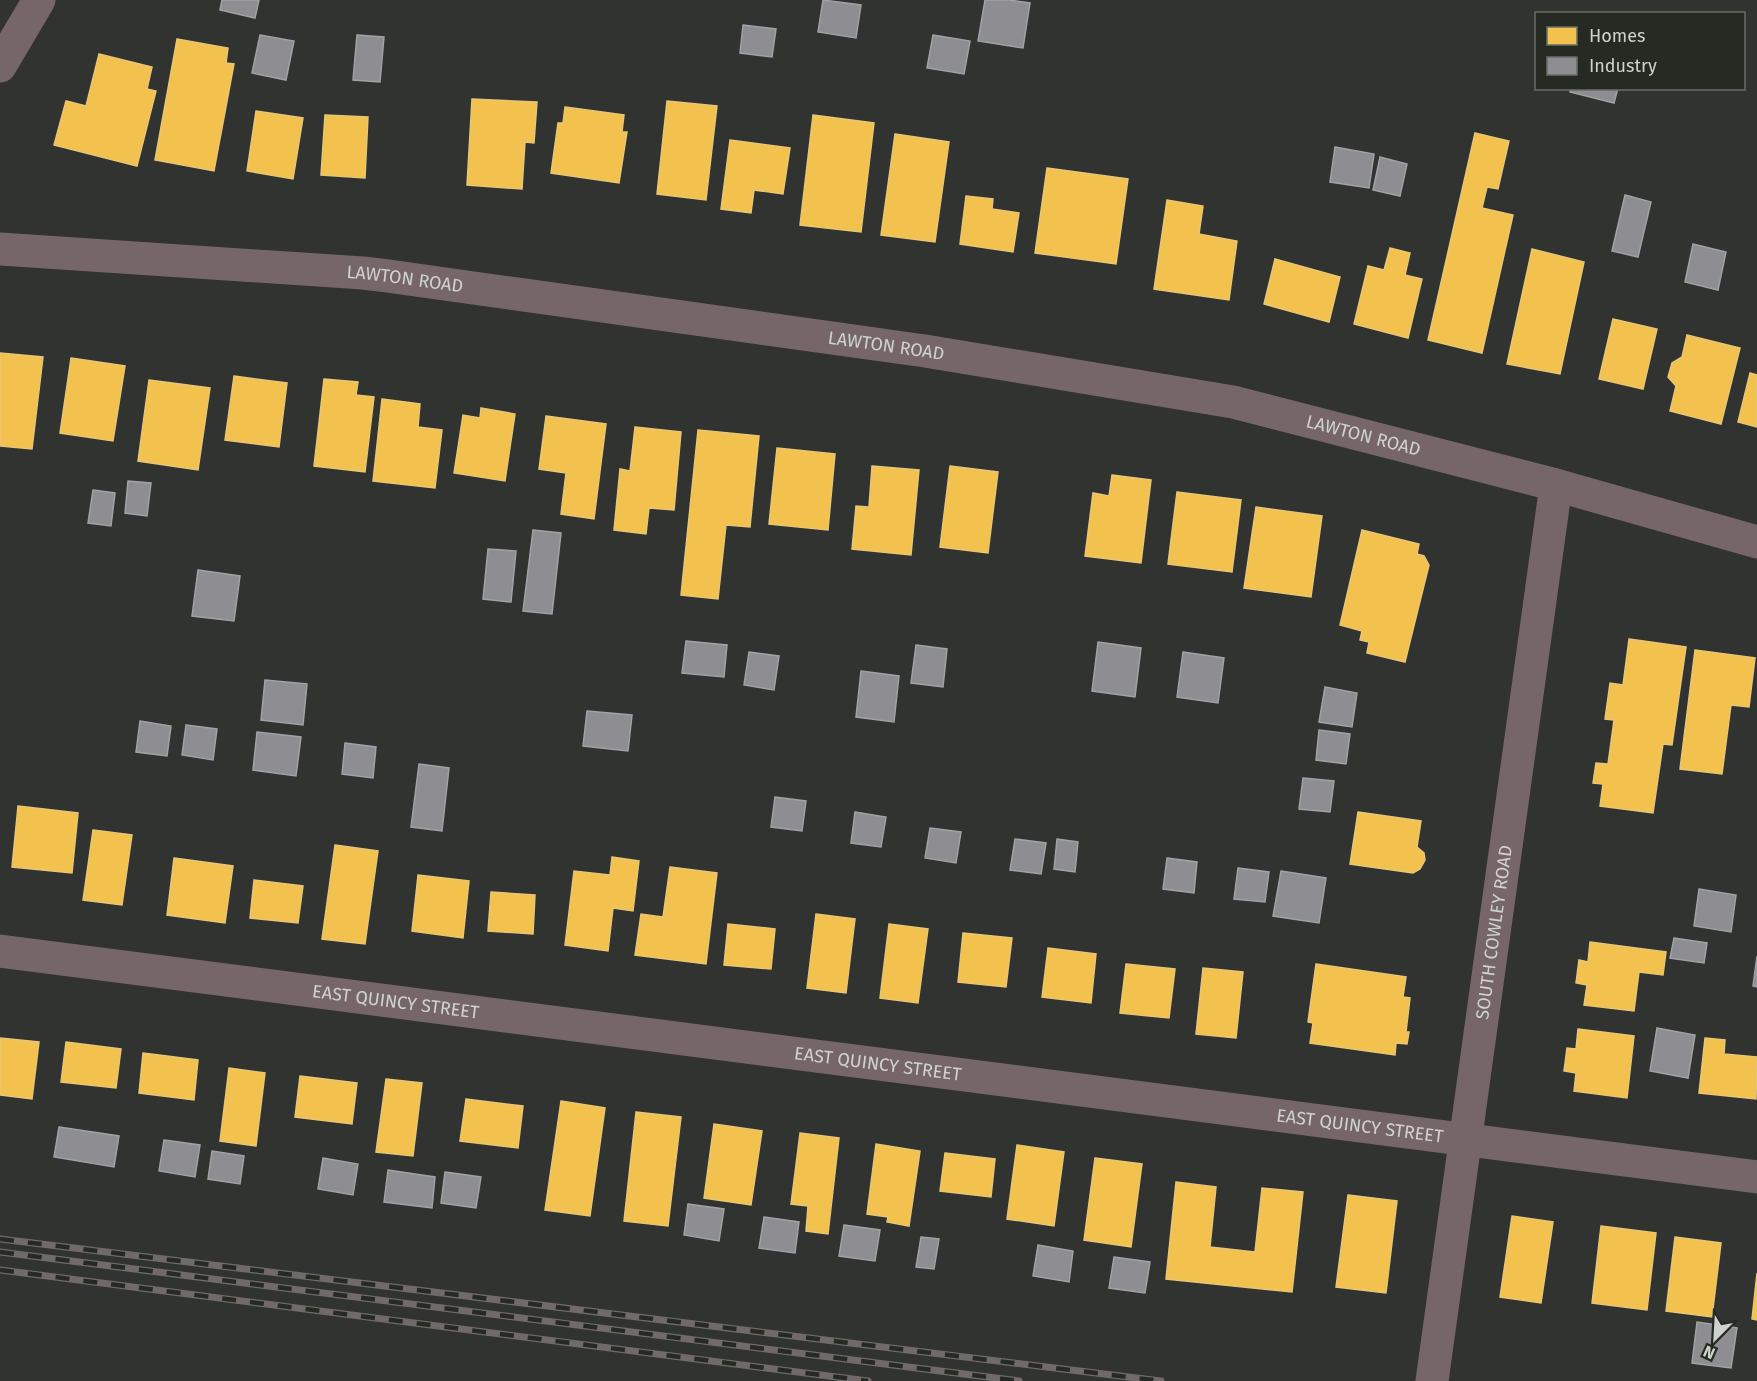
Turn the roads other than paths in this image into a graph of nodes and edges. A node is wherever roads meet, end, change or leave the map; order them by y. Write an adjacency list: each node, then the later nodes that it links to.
1 (39, 0): 2 (street)
2 (0, 66)
3 (0, 249): 4 (street, LAWTON ROAD)
4 (1557, 484): 5 (street, LAWTON ROAD); 7 (street, SOUTH COWLEY ROAD)
5 (1757, 542)
6 (0, 951): 7 (street, EAST QUINCY STREET)
7 (1465, 1140): 8 (street, EAST QUINCY STREET); 9 (street, SOUTH COWLEY ROAD)
8 (1757, 1177)
9 (1432, 1381)

